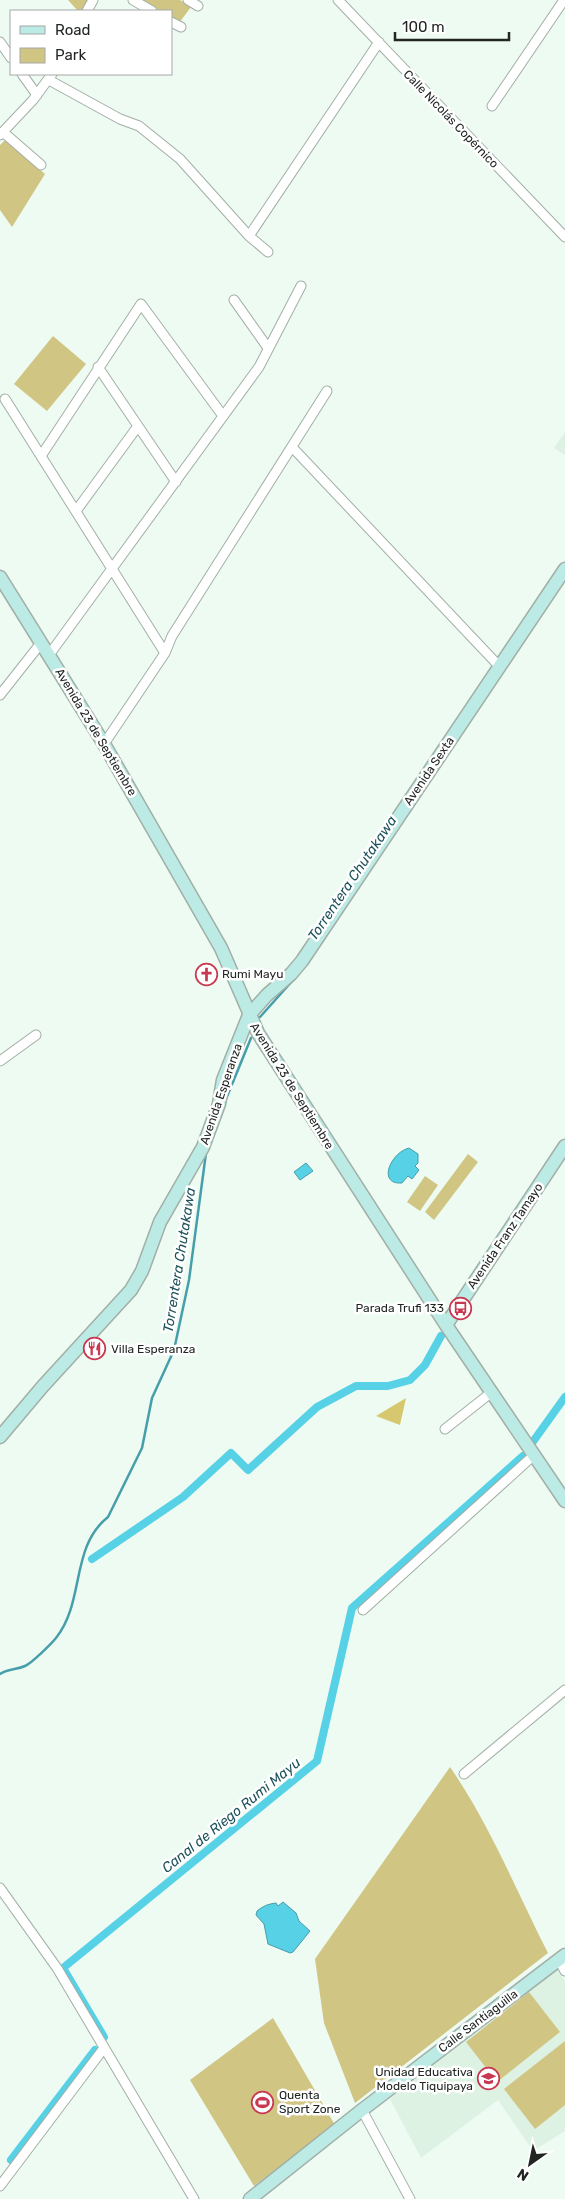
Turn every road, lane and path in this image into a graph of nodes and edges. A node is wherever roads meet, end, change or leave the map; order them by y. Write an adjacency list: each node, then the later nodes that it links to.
1 (132, 0): 6 (street)
2 (188, 0): 5 (street)
3 (338, 0): 10 (street, Calle Nicolás Copérnico)
4 (564, 0): 15 (street)
5 (198, 6)
6 (150, 10)
7 (172, 23): 8 (street)
8 (181, 28)
9 (0, 42): 11 (street)
10 (379, 42): 18 (street); 19 (street, Calle Nicolás Copérnico)
11 (10, 57)
12 (23, 75): 14 (street)
13 (50, 77): 14 (street); 18 (street)
14 (37, 95): 16 (street)
15 (492, 106)
16 (1, 133): 17 (street)
17 (41, 165)
18 (249, 236): 20 (street)
19 (565, 237)
20 (268, 252)
21 (301, 286): 23 (street)
22 (234, 300): 23 (street)
23 (268, 348): 27 (street)
24 (98, 367): 27 (street); 28 (street); 30 (street)
25 (327, 391): 29 (street)
26 (5, 399): 30 (street)
27 (224, 416): 31 (street)
28 (138, 426): 31 (street); 32 (street)
29 (292, 447): 37 (street); 39 (street)
30 (40, 456): 32 (street)
31 (176, 482): 34 (street)
32 (76, 512): 34 (street)
33 (565, 569): 39 (main road, Avenida Sexta)
34 (112, 570): 37 (street); 38 (street)
35 (0, 577): 36 (main road, Avenida 23 de Septiembre)
36 (41, 643): 38 (main road, Avenida 23 de Septiembre); 40 (street)
37 (165, 653): 41 (street)
38 (49, 655): 41 (main road, Avenida 23 de Septiembre)
39 (499, 666): 42 (main road, Avenida Sexta)
40 (0, 695)
41 (104, 744): 42 (main road, Avenida 23 de Septiembre)
42 (253, 1023): 46 (main road, Avenida 23 de Septiembre); 49 (main road, Avenida Esperanza)
43 (36, 1035): 44 (street)
44 (0, 1061)
45 (565, 1146): 46 (main road, Avenida Franz Tamayo)
46 (446, 1325): 47 (main road, Avenida 23 de Septiembre)
47 (492, 1392): 48 (street); 50 (main road, Avenida 23 de Septiembre)
48 (444, 1428)
49 (0, 1437)
50 (534, 1456): 51 (main road, Avenida 23 de Septiembre); 52 (street)
51 (565, 1502)
52 (363, 1610)
53 (565, 1690): 54 (street)
54 (464, 1774)
55 (0, 1888): 57 (street)
56 (563, 1962): 58 (main road, Calle Santiaguilla)
57 (104, 2048): 59 (street); 60 (street)
58 (362, 2110): 61 (main road, Calle Santiaguilla); 62 (street)
59 (0, 2186)
60 (194, 2199)
61 (250, 2199)
62 (410, 2199)

